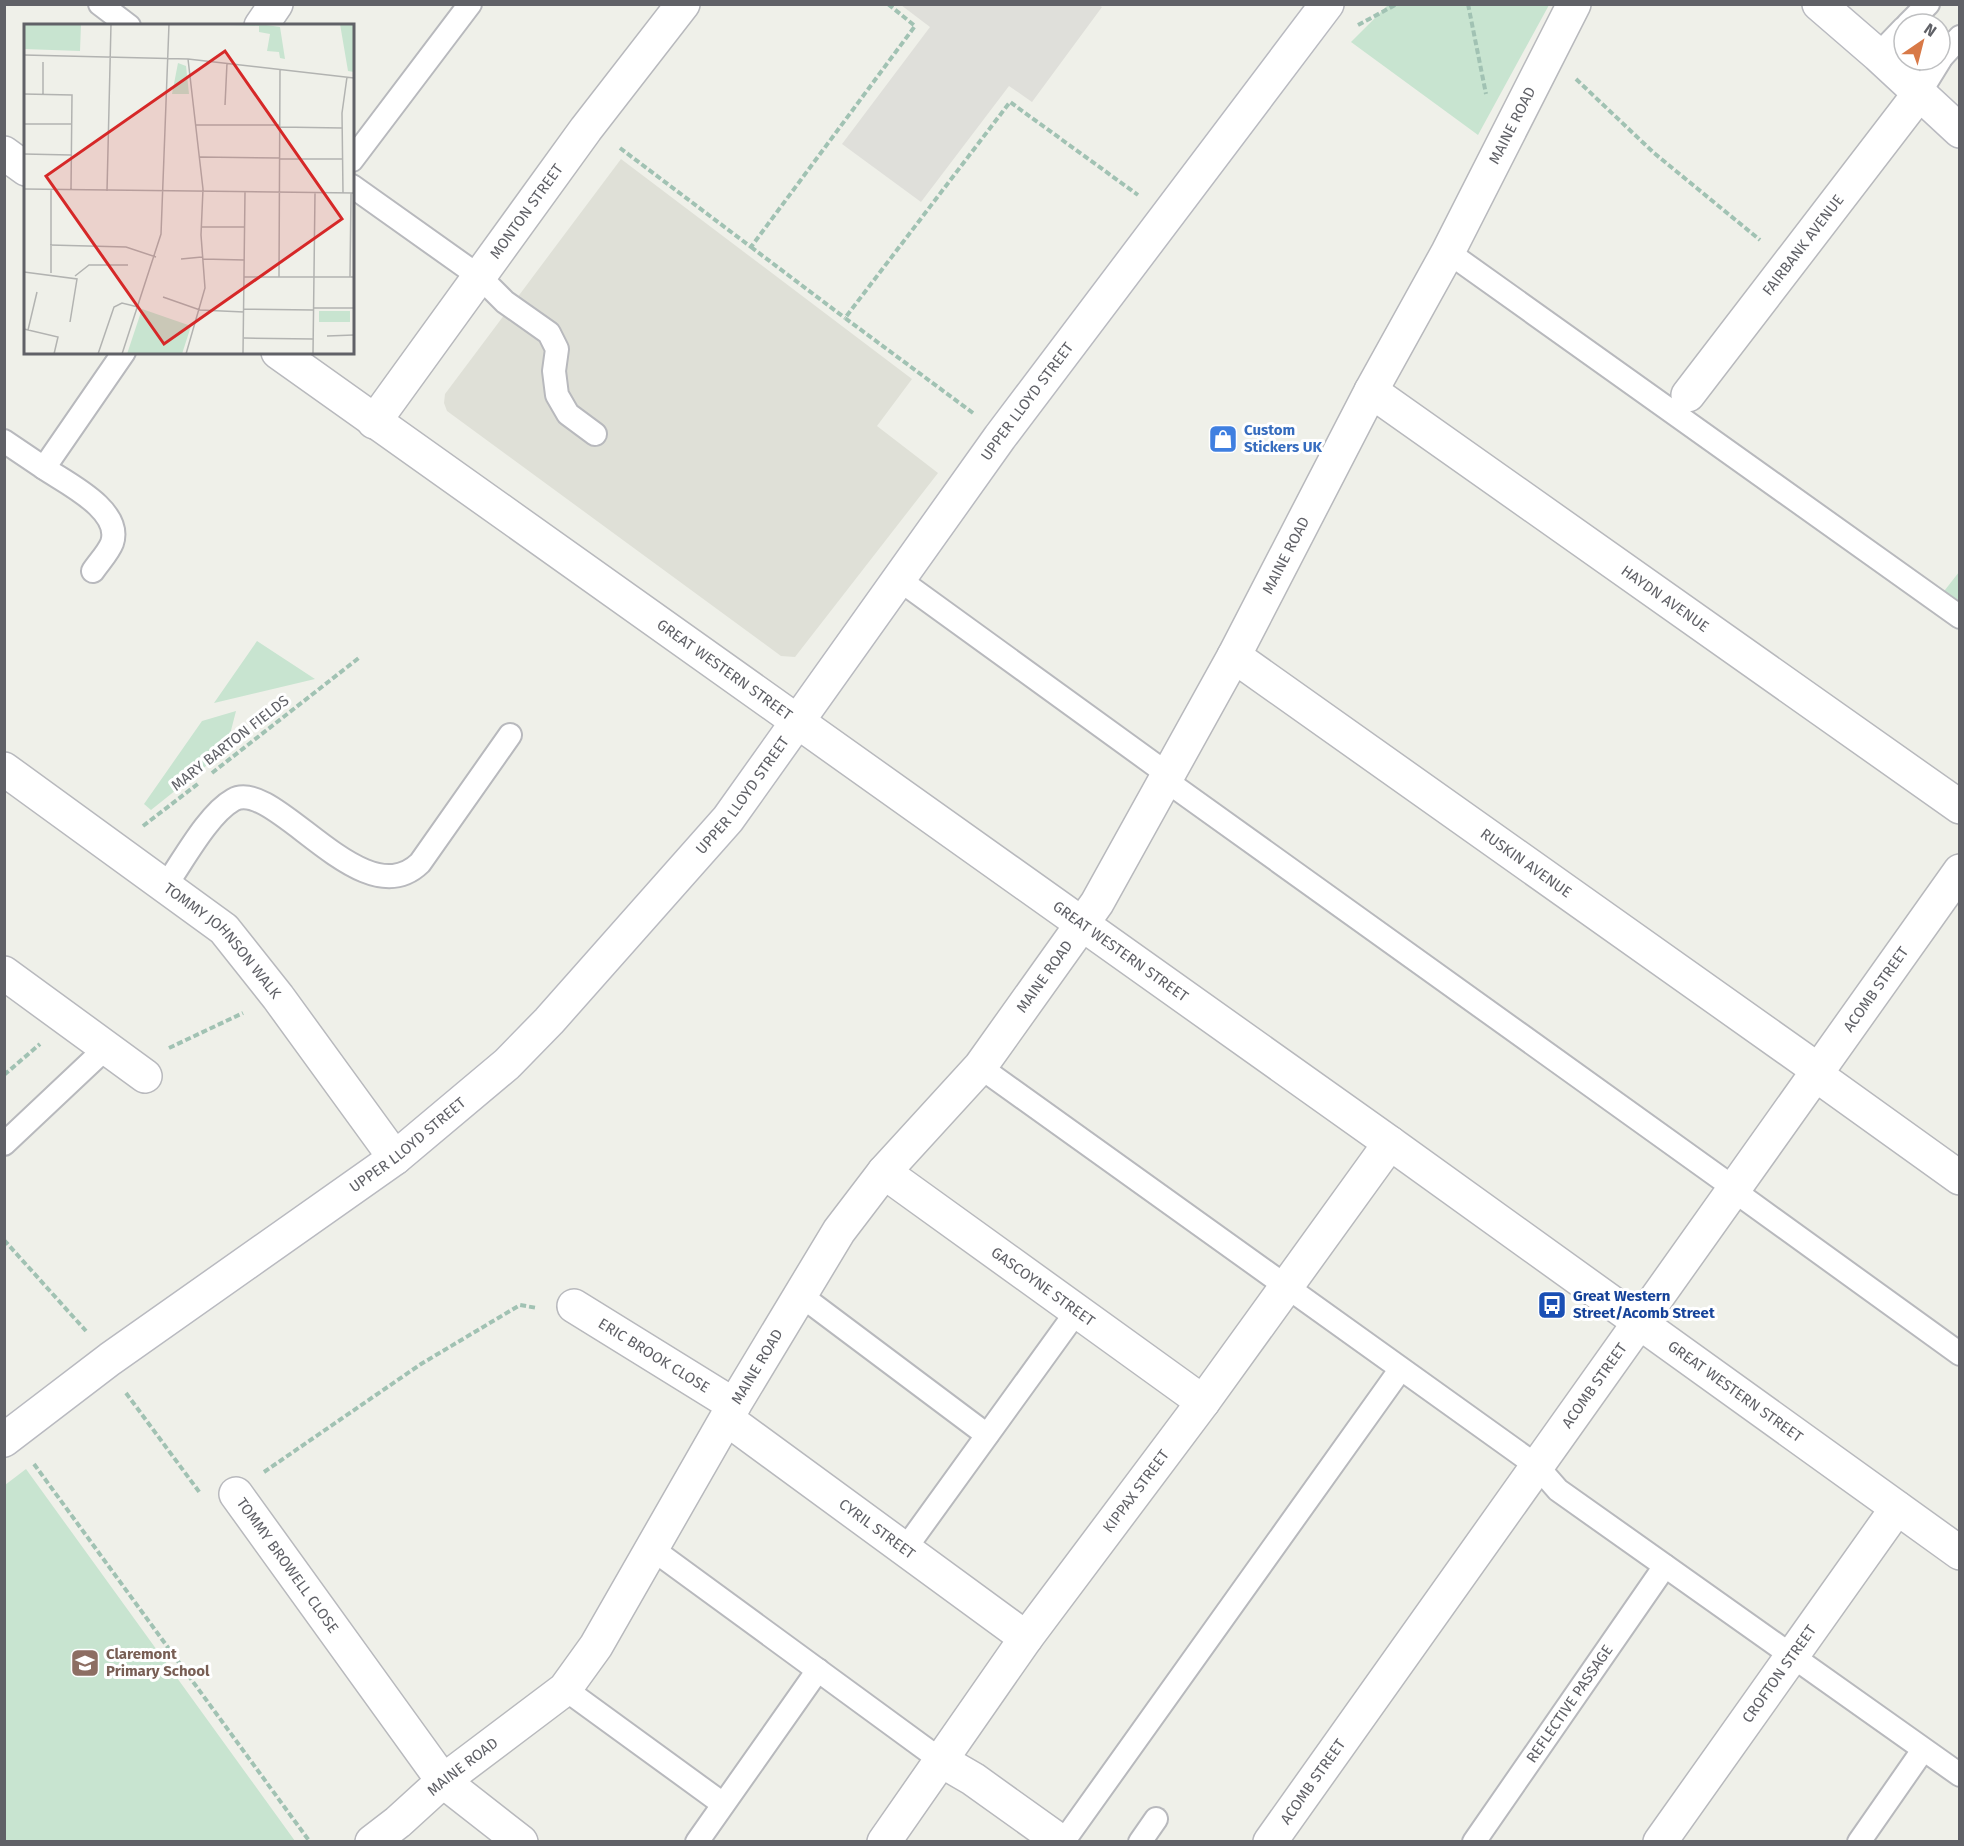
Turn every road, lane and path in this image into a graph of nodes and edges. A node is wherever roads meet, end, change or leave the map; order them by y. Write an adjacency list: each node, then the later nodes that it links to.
1 (100, 4): 11 (lane)
2 (276, 4): 12 (street)
3 (470, 4): 23 (lane)
4 (682, 4): 30 (street, MONTON STREET)
5 (888, 4): 28 (path)
6 (1327, 4): 42 (street, UPPER LLOYD STREET)
7 (1397, 4): 13 (path)
8 (1468, 4): 19 (path)
9 (1574, 4): 29 (street, MAINE ROAD)
10 (1819, 4): 15 (street)
11 (126, 24)
12 (262, 24)
13 (1355, 27)
14 (1892, 40): 15 (lane)
15 (1878, 55): 18 (street)
16 (1933, 72): 18 (lane)
17 (1574, 77): 27 (path)
18 (1919, 94): 20 (street); 35 (street, FAIRBANK AVENUE)
19 (1486, 96)
20 (1959, 131)
21 (620, 148): 28 (path)
22 (4, 153): 24 (street)
23 (354, 157)
24 (24, 168)
25 (354, 187): 30 (lane)
26 (1146, 201): 31 (path)
27 (1763, 242)
28 (751, 247): 31 (path)
29 (1448, 252): 34 (street, MAINE ROAD); 43 (lane)
30 (480, 277): 37 (street, MONTON STREET); 38 (lane)
31 (845, 318): 36 (path)
32 (123, 354): 40 (lane)
33 (281, 354): 37 (street, GREAT WESTERN STREET)
34 (1371, 391): 44 (street, MAINE ROAD); 52 (street, HAYDN AVENUE)
35 (1688, 395)
36 (977, 416)
37 (374, 422): 46 (street, GREAT WESTERN STREET)
38 (595, 434)
39 (4, 441): 40 (lane)
40 (44, 468): 41 (lane)
41 (93, 571)
42 (897, 578): 46 (street, UPPER LLOYD STREET); 50 (lane)
43 (1959, 618)
44 (1234, 656): 50 (street, MAINE ROAD); 62 (street, RUSKIN AVENUE)
45 (360, 657): 49 (path, MARY BARTON FIELDS)
46 (798, 723): 56 (street, GREAT WESTERN STREET); 67 (street, UPPER LLOYD STREET)
47 (510, 735): 55 (lane)
48 (4, 769): 53 (street, TOMMY JOHNSON WALK)
49 (209, 775)
50 (1169, 776): 56 (street, MAINE ROAD); 70 (lane)
51 (200, 782): 53 (path, MARY BARTON FIELDS)
52 (1959, 807)
53 (114, 849): 55 (street, TOMMY JOHNSON WALK)
54 (1959, 871): 62 (street, ACOMB STREET)
55 (166, 885): 58 (street, TOMMY JOHNSON WALK)
56 (1082, 925): 61 (street, MAINE ROAD); 65 (street, GREAT WESTERN STREET)
57 (4, 973): 59 (street)
58 (278, 997): 64 (path); 67 (street, TOMMY JOHNSON WALK)
59 (68, 1019): 60 (street); 63 (path)
60 (106, 1048): 64 (street); 66 (lane)
61 (980, 1066): 68 (street, MAINE ROAD); 72 (lane)
62 (1816, 1072): 69 (street, RUSKIN AVENUE); 70 (street, ACOMB STREET)
63 (4, 1075)
64 (145, 1076)
65 (1390, 1143): 72 (street, KIPPAX STREET); 76 (street, GREAT WESTERN STREET)
66 (4, 1144)
67 (395, 1158): 78 (street, UPPER LLOYD STREET)
68 (884, 1172): 73 (street, MAINE ROAD); 75 (street, GASCOYNE STREET)
69 (1959, 1178)
70 (1733, 1189): 76 (street, ACOMB STREET); 77 (lane)
71 (4, 1240): 78 (path)
72 (1286, 1286): 79 (lane); 80 (street, KIPPAX STREET)
73 (799, 1294): 81 (street, MAINE ROAD); 82 (lane)
74 (574, 1306): 81 (street, ERIC BROOK CLOSE); 85 (path)
75 (1077, 1311): 80 (street, GASCOYNE STREET); 82 (lane)
76 (1639, 1322): 84 (street, ACOMB STREET); 86 (street, GREAT WESTERN STREET)
77 (1959, 1354)
78 (107, 1361): 83 (street, UPPER LLOYD STREET); 85 (path, TOMMY BROWELL CLOSE)
79 (1400, 1370): 84 (lane); 106 (lane)
80 (1203, 1402): 91 (street, KIPPAX STREET)
81 (731, 1412): 87 (street, MAINE ROAD); 88 (street, CYRIL STREET)
82 (987, 1435): 88 (lane)
83 (7, 1437): 101 (path)
84 (1536, 1466): 90 (lane); 108 (street, ACOMB STREET)
85 (236, 1494): 98 (street, TOMMY BROWELL CLOSE)
86 (1897, 1508): 89 (street, GREAT WESTERN STREET); 92 (street, CROFTON STREET)
87 (651, 1548): 93 (lane); 94 (street, MAINE ROAD)
88 (905, 1549): 91 (street, CYRIL STREET)
89 (1959, 1553)
90 (1665, 1566): 92 (lane); 109 (lane, REFLECTIVE PASSAGE)
91 (1026, 1638): 96 (street, KIPPAX STREET)
92 (1790, 1657): 95 (lane); 110 (street, CROFTON STREET)
93 (818, 1670): 96 (lane); 99 (lane)
94 (565, 1689): 98 (street, MAINE ROAD); 99 (lane)
95 (1923, 1750): 97 (lane); 111 (lane)
96 (942, 1761): 105 (street, KIPPAX STREET); 106 (street)
97 (1959, 1775)
98 (442, 1781): 102 (street, MAINE ROAD); 103 (street, TOMMY BROWELL CLOSE)
99 (723, 1804): 104 (lane)
100 (1156, 1819): 107 (lane)
101 (310, 1842)
102 (372, 1842)
103 (521, 1842)
104 (696, 1842)
105 (884, 1842)
106 (1062, 1842)
107 (1140, 1842)
108 (1270, 1842)
109 (1474, 1842)
110 (1660, 1842)
111 (1859, 1842)

